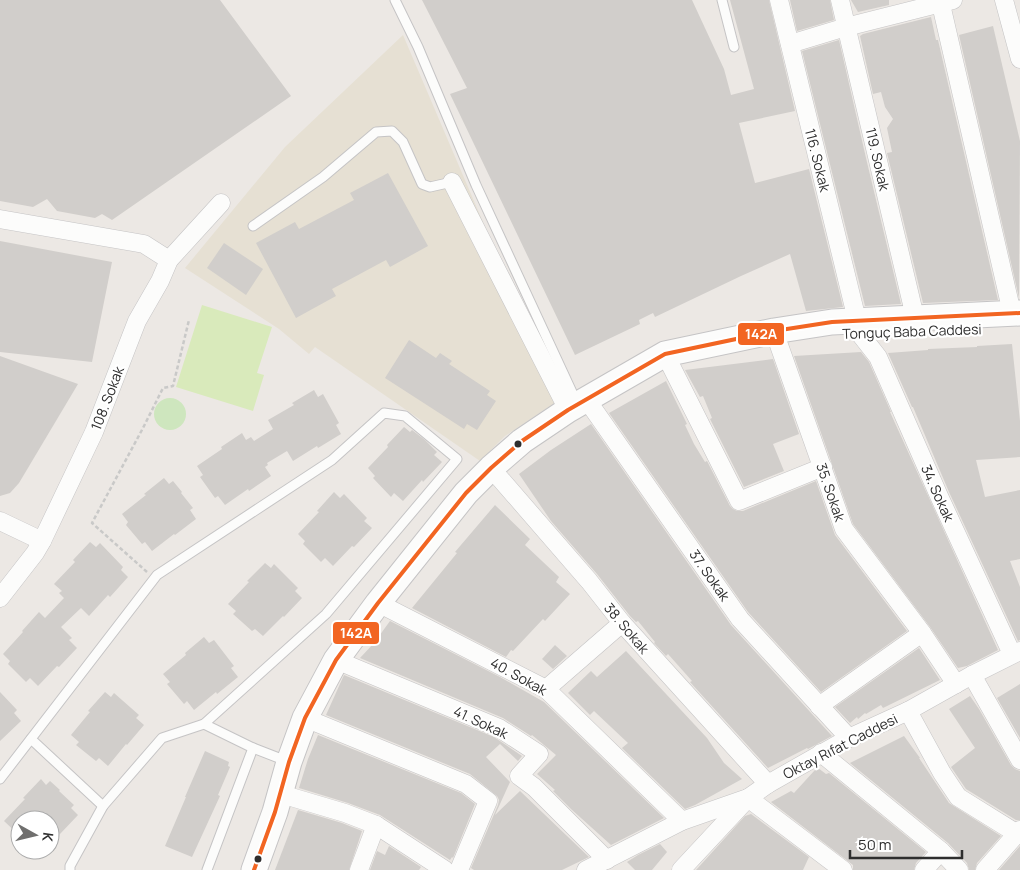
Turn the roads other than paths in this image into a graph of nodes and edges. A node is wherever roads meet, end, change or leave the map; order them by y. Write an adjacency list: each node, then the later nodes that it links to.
1 (395, 0): 21 (lane)
2 (722, 0): 9 (lane)
3 (779, 0): 8 (street, 116. Sokak)
4 (840, 0): 7 (street, 119. Sokak)
5 (1004, 0): 10 (street)
6 (945, 1): 7 (street); 17 (street)
7 (846, 27): 8 (street); 16 (street, 119. Sokak)
8 (790, 44): 18 (street, 116. Sokak)
9 (734, 47)
10 (1020, 59)
11 (452, 182): 14 (lane); 21 (street, 37. Sokak)
12 (221, 203): 15 (street, 108. Sokak)
13 (0, 219): 15 (street)
14 (253, 226)
15 (169, 260): 25 (street, 108. Sokak)
16 (915, 317): 17 (street, Tonguç Baba Caddesi); 18 (street, Tonguç Baba Caddesi)
17 (1017, 318): 18 (street, Tonguç Baba Caddesi)
18 (858, 327): 19 (street, Tonguç Baba Caddesi); 30 (street, 34. Sokak)
19 (774, 331): 20 (street, Tonguç Baba Caddesi); 22 (street, 35. Sokak)
20 (665, 354): 21 (street, Tonguç Baba Caddesi); 22 (street)
21 (578, 405): 23 (street, Tonguç Baba Caddesi); 35 (street, 37. Sokak)
22 (823, 467): 29 (street, 35. Sokak)
23 (491, 468): 27 (street, Tonguç Baba Caddesi); 28 (street, 38. Sokak)
24 (0, 521): 25 (street)
25 (42, 541): 26 (street, 108. Sokak)
26 (0, 598)
27 (378, 603): 31 (street, Tonguç Baba Caddesi); 34 (street, 40. Sokak)
28 (622, 623): 34 (street); 46 (street, 38. Sokak)
29 (922, 633): 33 (street, 35. Sokak); 35 (street)
30 (1016, 653): 32 (street, Oktay Rıfat Caddesi)
31 (336, 660): 37 (street, Tonguç Baba Caddesi); 54 (street, 41. Sokak)
32 (972, 675): 33 (street, Oktay Rıfat Caddesi); 43 (street)
33 (956, 684): 36 (street, Oktay Rıfat Caddesi)
34 (546, 689): 50 (street, 40. Sokak)
35 (820, 706): 39 (street, 37. Sokak)
36 (908, 711): 39 (street, Oktay Rıfat Caddesi); 52 (street)
37 (305, 718): 44 (street, Tonguç Baba Caddesi); 61 (street)
38 (204, 724): 40 (lane); 41 (lane); 49 (lane)
39 (849, 738): 42 (street, Oktay Rıfat Caddesi)
40 (31, 739): 45 (lane); 49 (lane)
41 (253, 748): 44 (lane); 57 (lane)
42 (821, 753): 46 (street, Oktay Rıfat Caddesi); 53 (street)
43 (1020, 760)
44 (289, 762): 47 (street, Tonguç Baba Caddesi)
45 (0, 779)
46 (768, 784): 48 (street, Oktay Rıfat Caddesi)
47 (281, 794): 51 (street); 58 (street, Tonguç Baba Caddesi)
48 (748, 798): 50 (street); 55 (street); 63 (street, Oktay Rıfat Caddesi)
49 (103, 806): 56 (lane)
50 (682, 821): 54 (street)
51 (376, 825): 59 (street); 60 (street)
52 (1018, 832): 66 (street)
53 (941, 850): 64 (street); 65 (street)
54 (607, 860): 62 (street)
55 (839, 869)
56 (70, 870)
57 (207, 870)
58 (254, 870)
59 (359, 870)
60 (445, 870)
61 (459, 870)
62 (586, 870)
63 (681, 870)
64 (924, 870)
65 (959, 870)
66 (984, 870)

